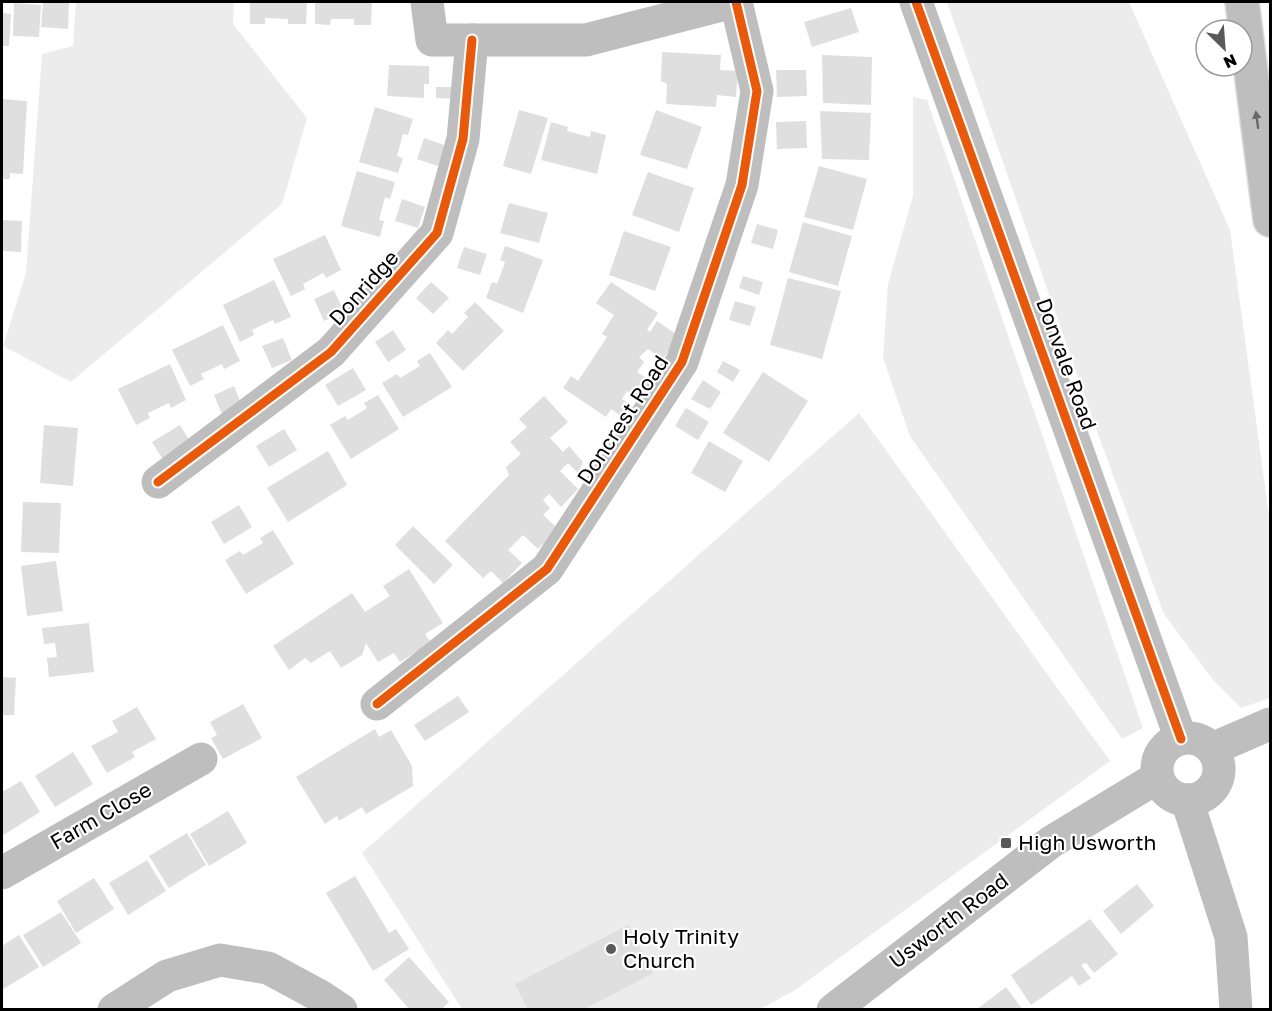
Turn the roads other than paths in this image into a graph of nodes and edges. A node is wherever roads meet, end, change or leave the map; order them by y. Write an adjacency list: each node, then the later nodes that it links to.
1 (427, 2): 5 (main road)
2 (734, 2): 5 (main road); 8 (main road, Doncrest Road)
3 (916, 2): 10 (main road, Donvale Road)
4 (1242, 2): 6 (main road, one-way to 4)
5 (472, 40): 7 (main road, Donridge)
6 (1270, 219)
7 (158, 482)
8 (377, 704)
9 (1270, 724): 11 (main road)
10 (1181, 739): 11 (main road); 13 (main road)
11 (1212, 749): 14 (main road)
12 (201, 759): 15 (main road, Farm Close)
13 (1158, 777): 14 (main road); 18 (main road, Usworth Road)
14 (1187, 800): 19 (main road)
15 (2, 873)
16 (114, 1010): 17 (main road)
17 (341, 1010)
18 (833, 1010)
19 (1236, 1010)

